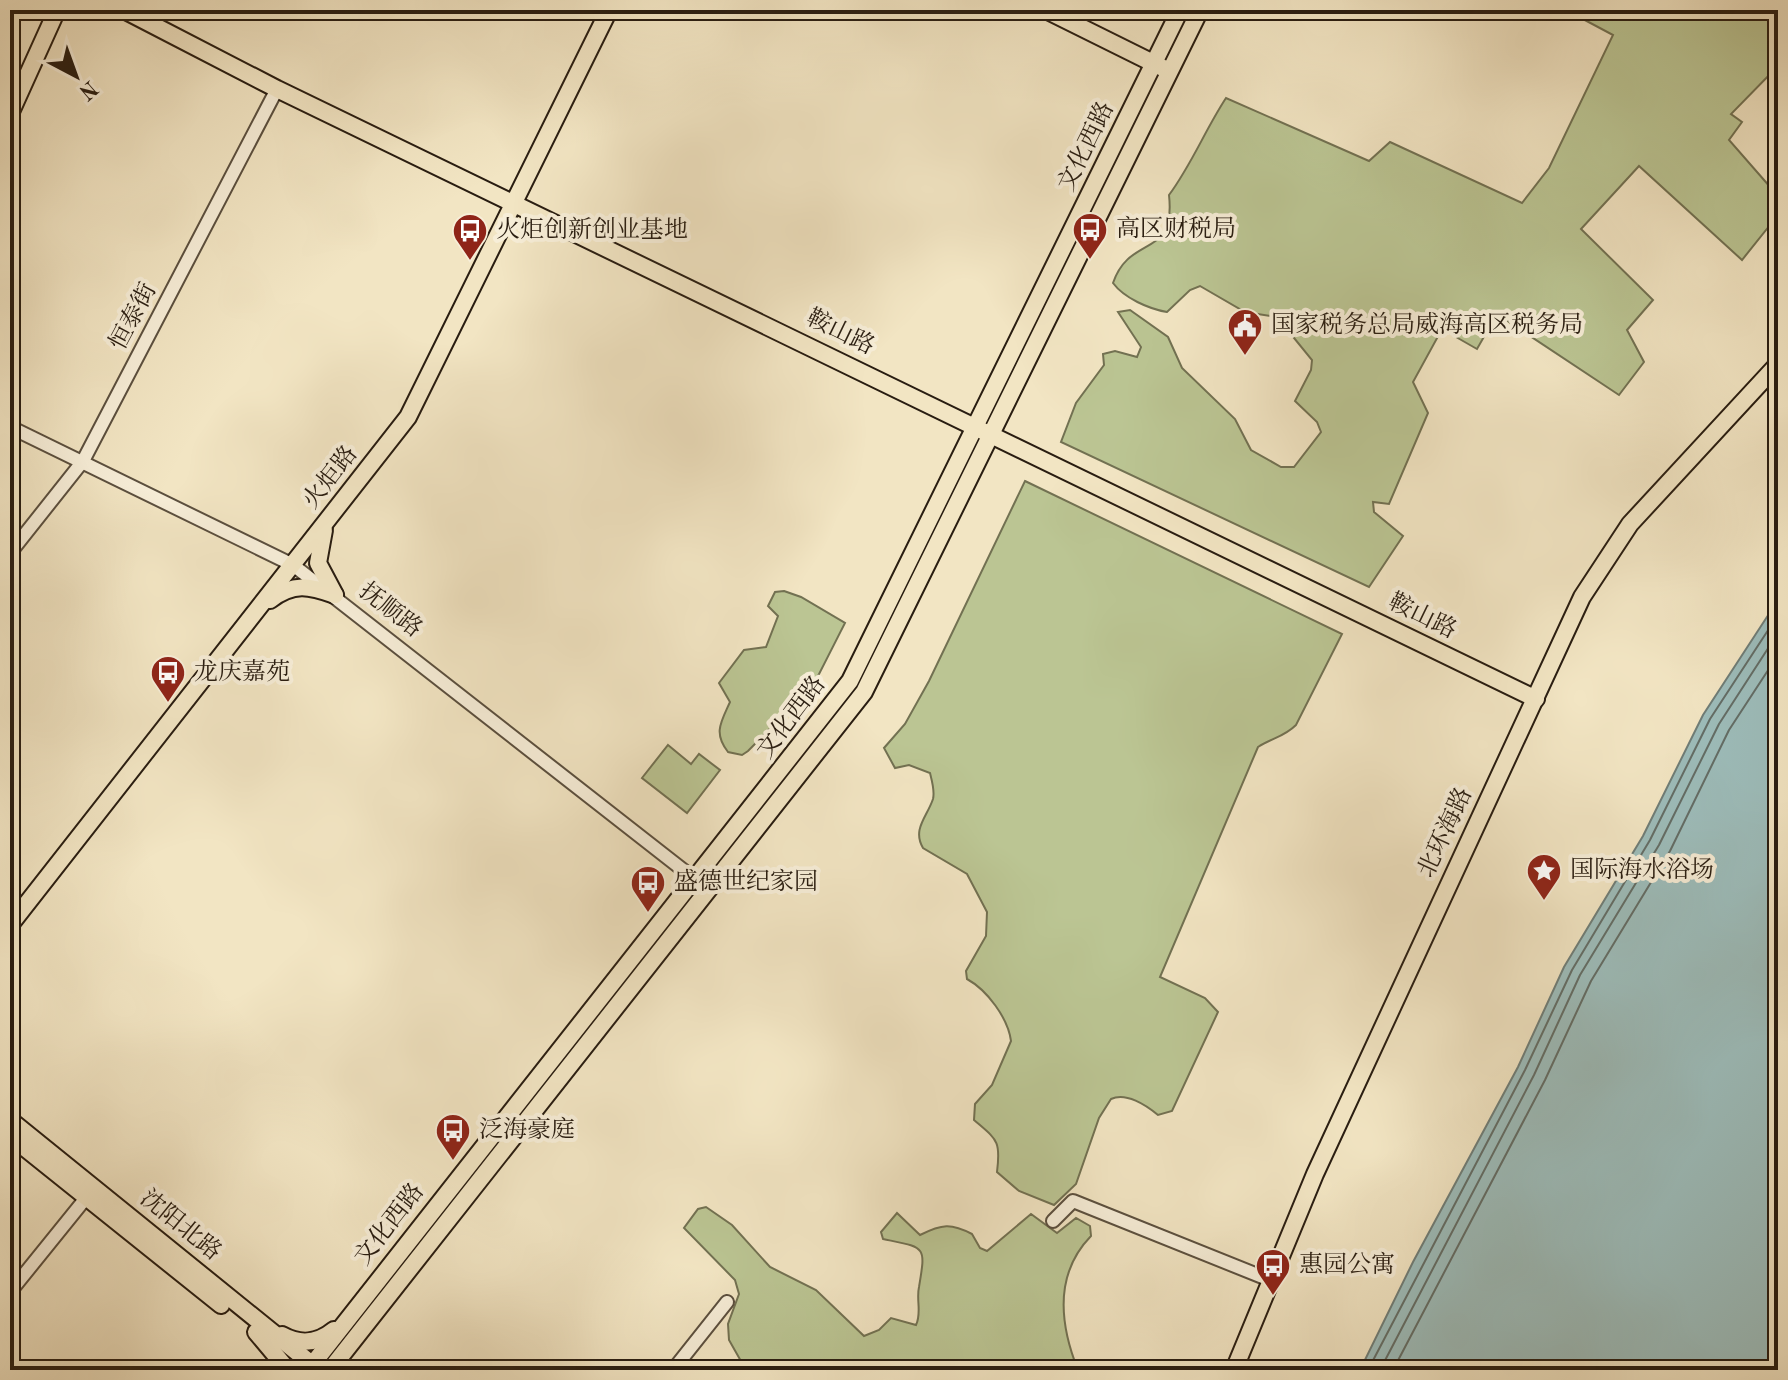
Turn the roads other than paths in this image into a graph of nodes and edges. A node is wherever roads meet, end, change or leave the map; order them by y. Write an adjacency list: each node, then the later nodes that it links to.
1 (57, 10): 10 (main road)
2 (124, 10): 9 (main road, 鞍山路)
3 (609, 10): 11 (main road, 火炬路)
4 (1046, 10): 7 (main road)
5 (1180, 10): 7 (main road, 文化西路)
6 (1200, 10): 8 (main road, 文化西路)
7 (1154, 63): 8 (main road); 13 (main road, 文化西路)
8 (1170, 71): 15 (main road, 文化西路)
9 (277, 89): 11 (main road, 鞍山路); 16 (street, 恒泰街)
10 (10, 114)
11 (516, 202): 13 (main road, 鞍山路); 17 (main road, 火炬路)
12 (1778, 364): 22 (main road, 北环海路)
13 (975, 425): 15 (main road, 鞍山路); 23 (main road, 文化西路)
14 (10, 427): 16 (street, 抚顺路)
15 (994, 434): 22 (main road, 鞍山路); 23 (main road, 文化西路)
16 (83, 461): 18 (street, 恒泰街); 19 (street, 抚顺路)
17 (326, 524): 19 (main road, 火炬路); 20 (main road)
18 (10, 553)
19 (293, 565): 20 (street, 抚顺路); 21 (main road, 火炬路)
20 (335, 595): 21 (main road); 23 (street, 抚顺路)
21 (259, 609): 24 (main road, 火炬路)
22 (1536, 699): 29 (main road, 北环海路)
23 (701, 884): 32 (main road, 文化西路); 34 (main road, 文化西路)
24 (10, 925)
25 (10, 1120): 27 (main road, 沈阳北路)
26 (10, 1136): 27 (main road, 沈阳北路)
27 (91, 1193): 30 (street); 33 (main road, 沈阳北路)
28 (1053, 1221): 29 (street)
29 (1270, 1280): 40 (main road, 北环海路)
30 (10, 1292)
31 (727, 1302): 39 (street)
32 (347, 1319): 33 (main road); 35 (main road, 文化西路)
33 (259, 1328): 35 (main road, 沈阳北路); 36 (main road)
34 (360, 1332): 37 (main road, 文化西路); 38 (main road)
35 (311, 1369)
36 (288, 1370)
37 (330, 1370)
38 (346, 1370)
39 (673, 1370)
40 (1234, 1370)

